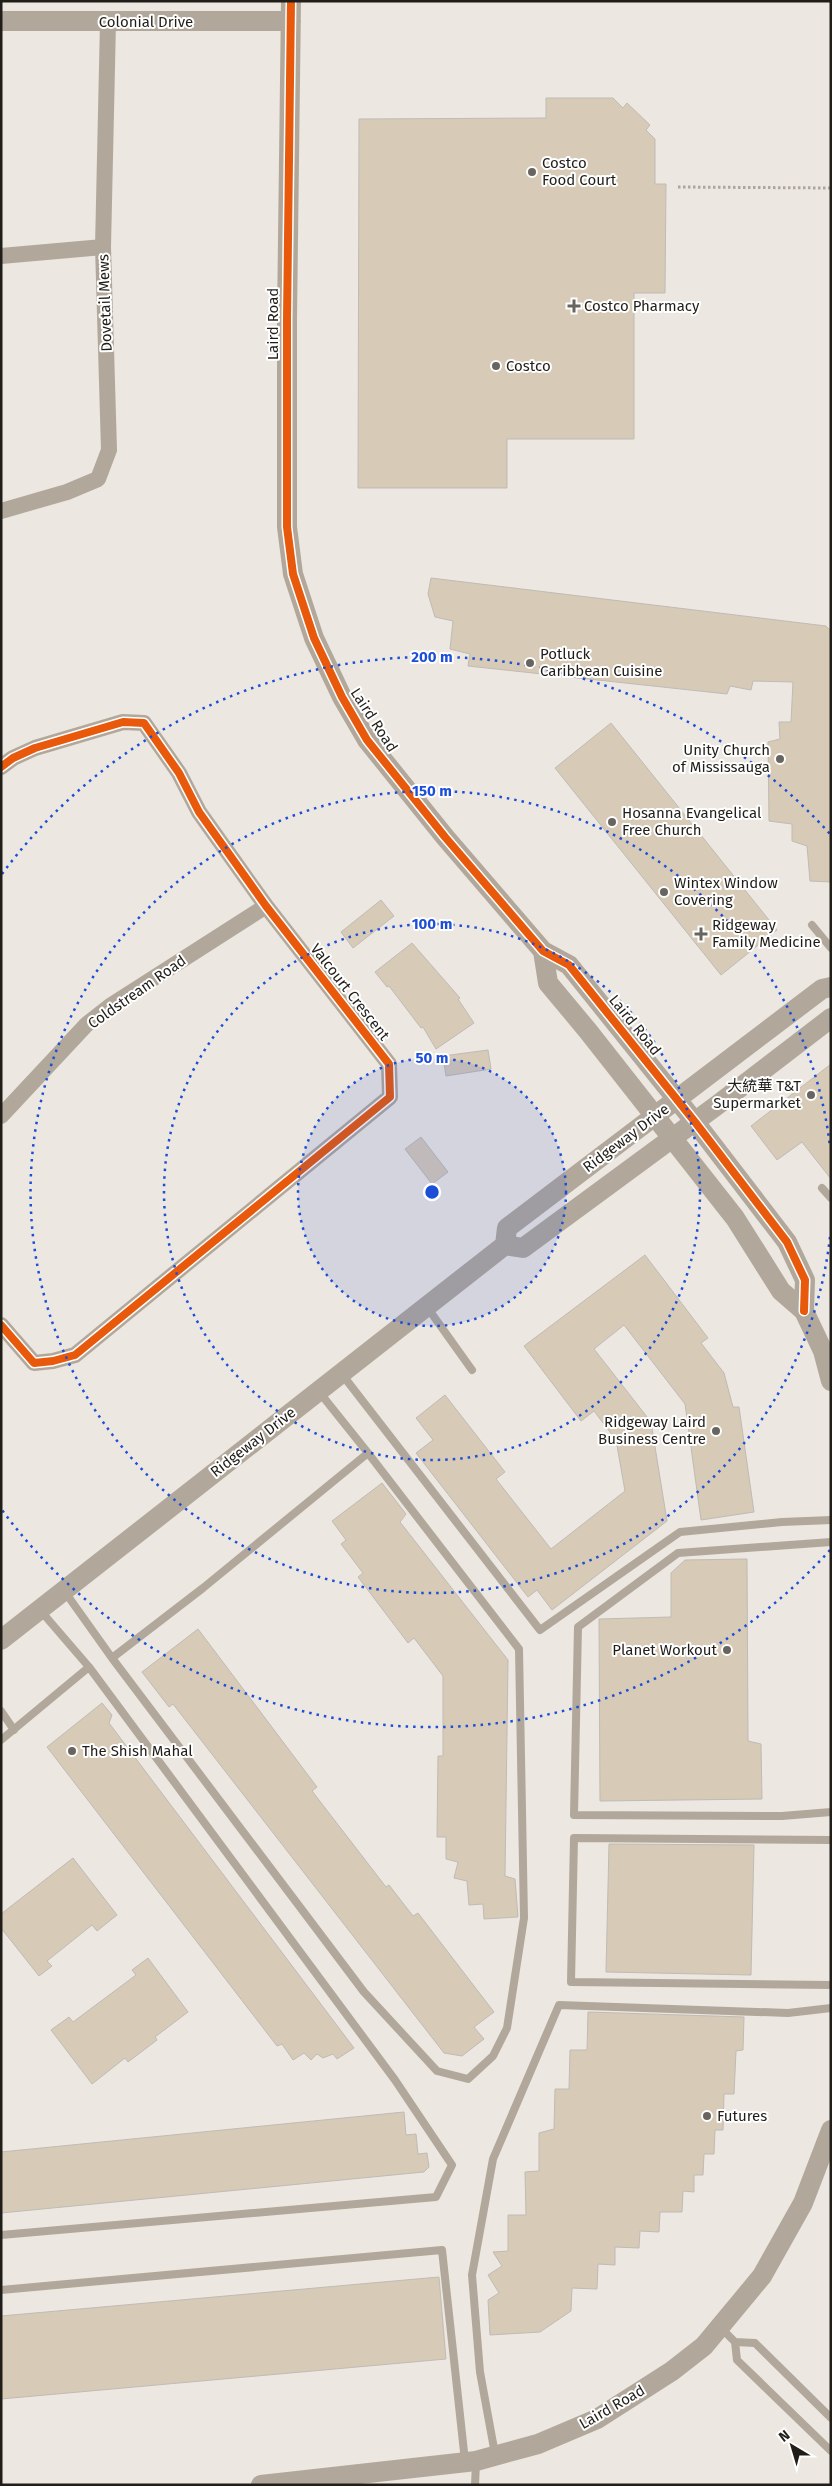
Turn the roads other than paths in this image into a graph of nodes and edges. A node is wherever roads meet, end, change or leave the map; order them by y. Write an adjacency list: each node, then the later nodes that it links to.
1 (291, 11): 3 (street, Colonial Drive); 11 (street, Laird Road)
2 (1, 21): 3 (street, Colonial Drive)
3 (108, 22): 4 (street, Dovetail Mews)
4 (103, 247): 5 (street); 6 (street, Dovetail Mews)
5 (1, 256)
6 (1, 511)
7 (1, 767): 8 (street, Valcourt Crescent)
8 (266, 906): 15 (street, Coldstream Road); 24 (street, Valcourt Crescent)
9 (812, 924): 10 (lane)
10 (831, 948)
11 (543, 952): 14 (street, Laird Road); 16 (street, Laird Road)
12 (831, 987): 14 (street, Ridgeway Drive)
13 (831, 1018): 17 (street, Ridgeway Drive)
14 (677, 1099): 16 (street, Ridgeway Drive); 17 (street, Laird Road)
15 (1, 1116)
16 (656, 1116): 18 (street, Laird Road); 21 (street, Ridgeway Drive)
17 (695, 1122): 18 (street, Ridgeway Drive); 23 (street, Laird Road)
18 (673, 1138): 21 (street, Ridgeway Drive); 23 (street, Laird Road)
19 (822, 1188): 20 (lane)
20 (831, 1198)
21 (505, 1245): 22 (street, Ridgeway Drive)
22 (427, 1306): 25 (lane); 26 (street, Ridgeway Drive)
23 (804, 1312): 27 (street, Laird Road)
24 (1, 1325)
25 (472, 1370)
26 (341, 1373): 28 (street, Ridgeway Drive); 30 (lane)
27 (831, 1381)
28 (318, 1391): 29 (lane); 32 (street, Ridgeway Drive)
29 (368, 1453): 35 (lane); 35 (lane)
30 (831, 1520)
31 (831, 1542): 40 (lane)
32 (64, 1591): 33 (street, Ridgeway Drive); 35 (lane)
33 (40, 1610): 34 (street, Ridgeway Drive); 36 (lane)
34 (1, 1640)
35 (112, 1658)
36 (89, 1667): 38 (lane); 45 (lane)
37 (1, 1712): 38 (lane)
38 (14, 1730): 39 (lane)
39 (1, 1740)
40 (831, 1812)
41 (831, 1840): 42 (lane)
42 (831, 1984)
43 (831, 2008): 51 (lane)
44 (831, 2130): 47 (street, Laird Road)
45 (1, 2235)
46 (1, 2290): 51 (lane)
47 (720, 2327): 48 (lane); 51 (street, Laird Road)
48 (735, 2342): 49 (lane); 50 (lane)
49 (831, 2418)
50 (831, 2451)
51 (479, 2460): 52 (lane); 53 (street, Laird Road)
52 (476, 2484)
53 (261, 2485)

